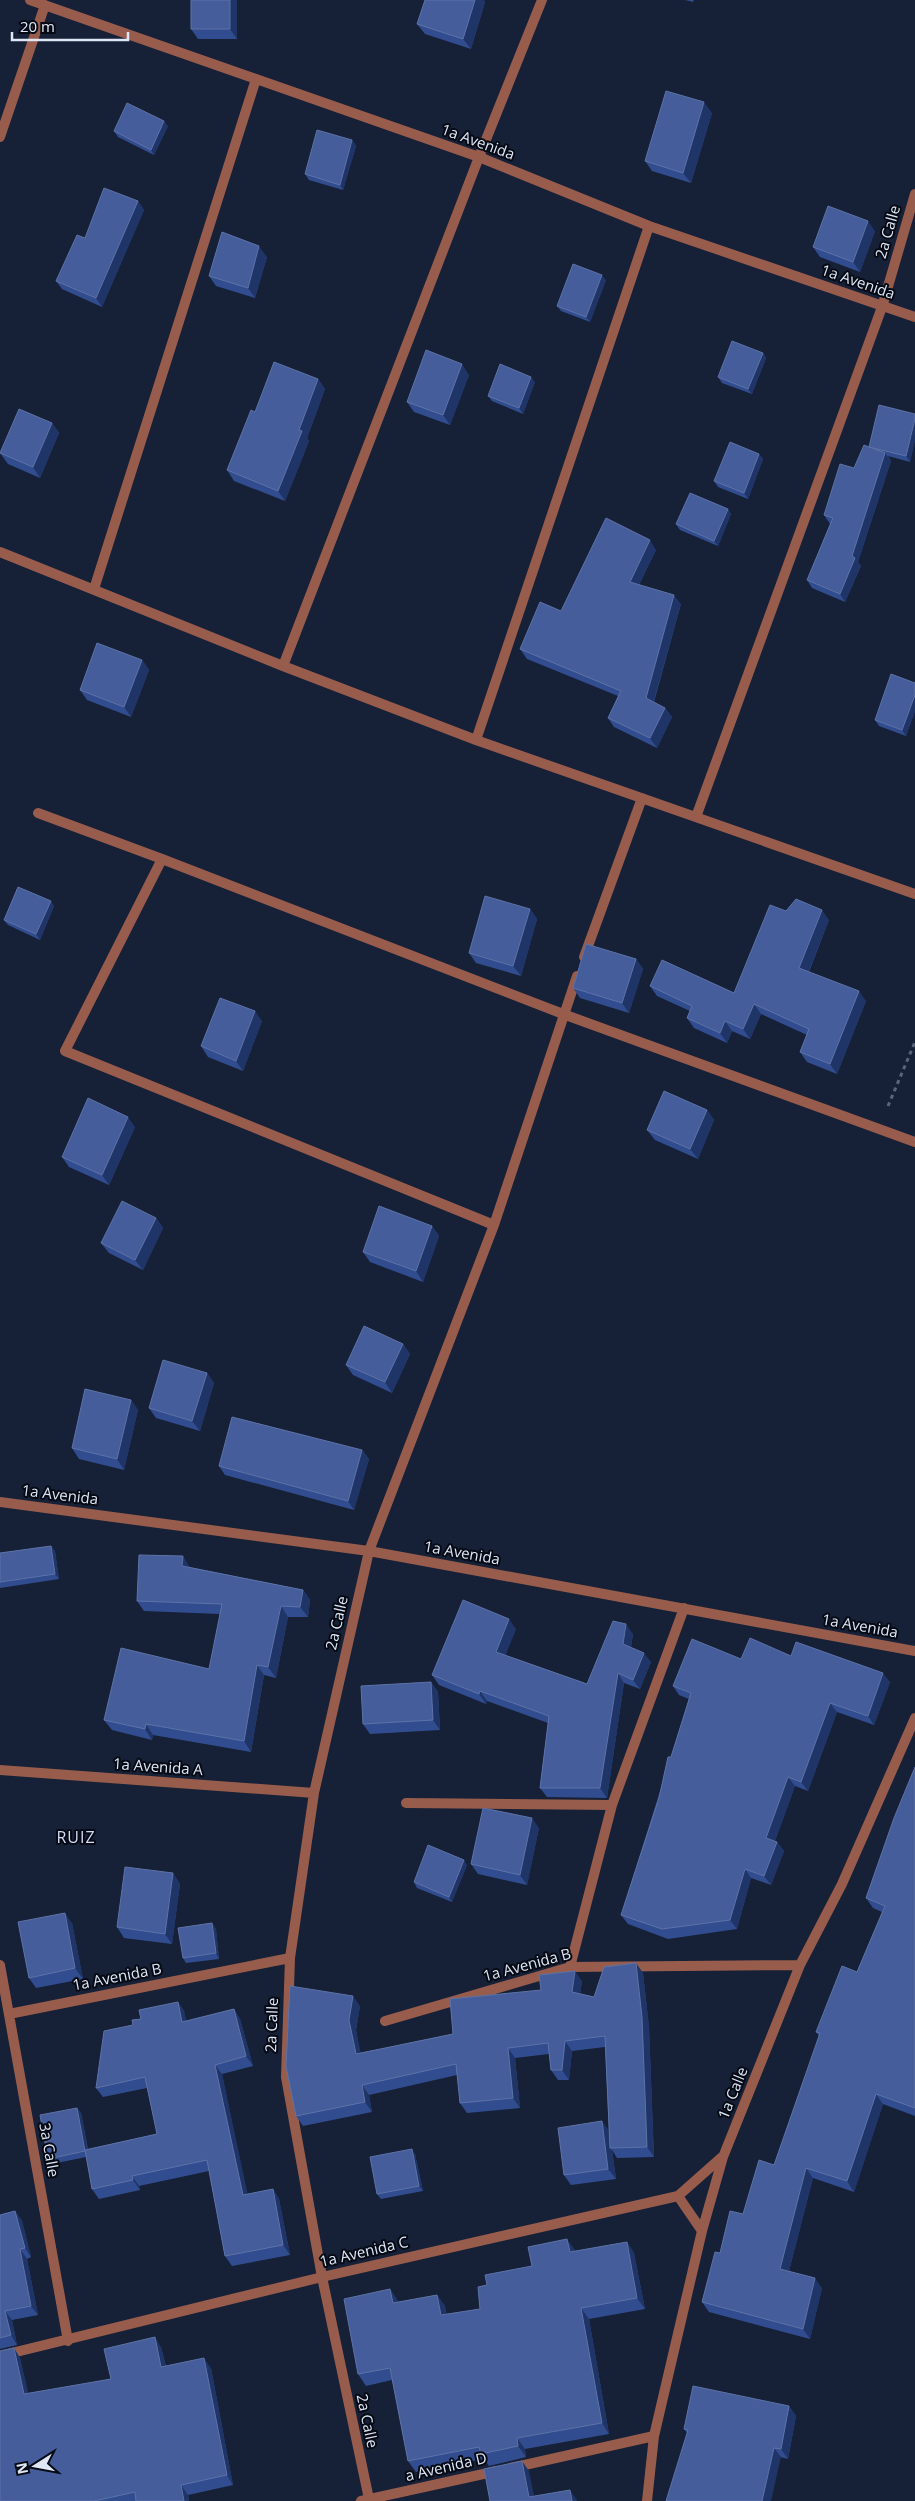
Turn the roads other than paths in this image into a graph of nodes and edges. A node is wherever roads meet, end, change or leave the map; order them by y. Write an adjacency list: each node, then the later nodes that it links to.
1 (30, 0): 3 (street, 1a Avenida)
2 (542, 0): 6 (street)
3 (45, 5): 4 (street, 1a Avenida); 5 (street)
4 (256, 79): 6 (street, 1a Avenida); 12 (street)
5 (0, 137)
6 (479, 157): 8 (street, 1a Avenida); 13 (street)
7 (915, 194): 9 (street, 2a Calle)
8 (649, 226): 9 (street, 1a Avenida); 14 (street)
9 (882, 307): 10 (street, 1a Avenida); 17 (street, 2a Calle)
10 (915, 317)
11 (0, 552): 12 (street)
12 (94, 589): 13 (street)
13 (283, 666): 14 (street)
14 (476, 740): 15 (street)
15 (642, 798): 17 (street); 20 (street, 2a Calle)
16 (38, 813): 18 (street)
17 (696, 817): 19 (street)
18 (162, 858): 20 (street); 22 (street)
19 (915, 894)
20 (563, 1014): 21 (street); 22 (street, 2a Calle)
21 (915, 1142)
22 (494, 1225): 24 (street, 2a Calle)
23 (0, 1502): 24 (street, 1a Avenida)
24 (369, 1551): 25 (street, 1a Avenida); 29 (street, 2a Calle)
25 (684, 1608): 26 (street, 1a Avenida); 31 (street)
26 (915, 1651)
27 (915, 1718): 34 (street, 1a Calle)
28 (0, 1770): 29 (street, 1a Avenida A)
29 (314, 1793): 32 (street, 2a Calle)
30 (406, 1803): 31 (street)
31 (612, 1805): 35 (street)
32 (290, 1958): 36 (street, 1a Avenida B); 41 (street, 2a Calle)
33 (0, 1965): 36 (street, 3a Calle)
34 (800, 1965): 35 (street, 1a Avenida B); 38 (street, 1a Calle)
35 (570, 1967): 37 (street, 1a Avenida B)
36 (9, 2014): 42 (street, 3a Calle)
37 (385, 2021)
38 (723, 2157): 39 (street, 1a Avenida C); 40 (street, 1a Calle)
39 (678, 2196): 40 (street); 41 (street, 1a Avenida C)
40 (702, 2231): 44 (street, 1a Calle)
41 (322, 2277): 42 (street, 1a Avenida C); 45 (street, 2a Calle)
42 (68, 2341): 43 (street, 1a Avenida C)
43 (0, 2356)
44 (654, 2436): 45 (street, a Avenida D); 46 (street, 1a Calle)
45 (365, 2500)
46 (647, 2501)

